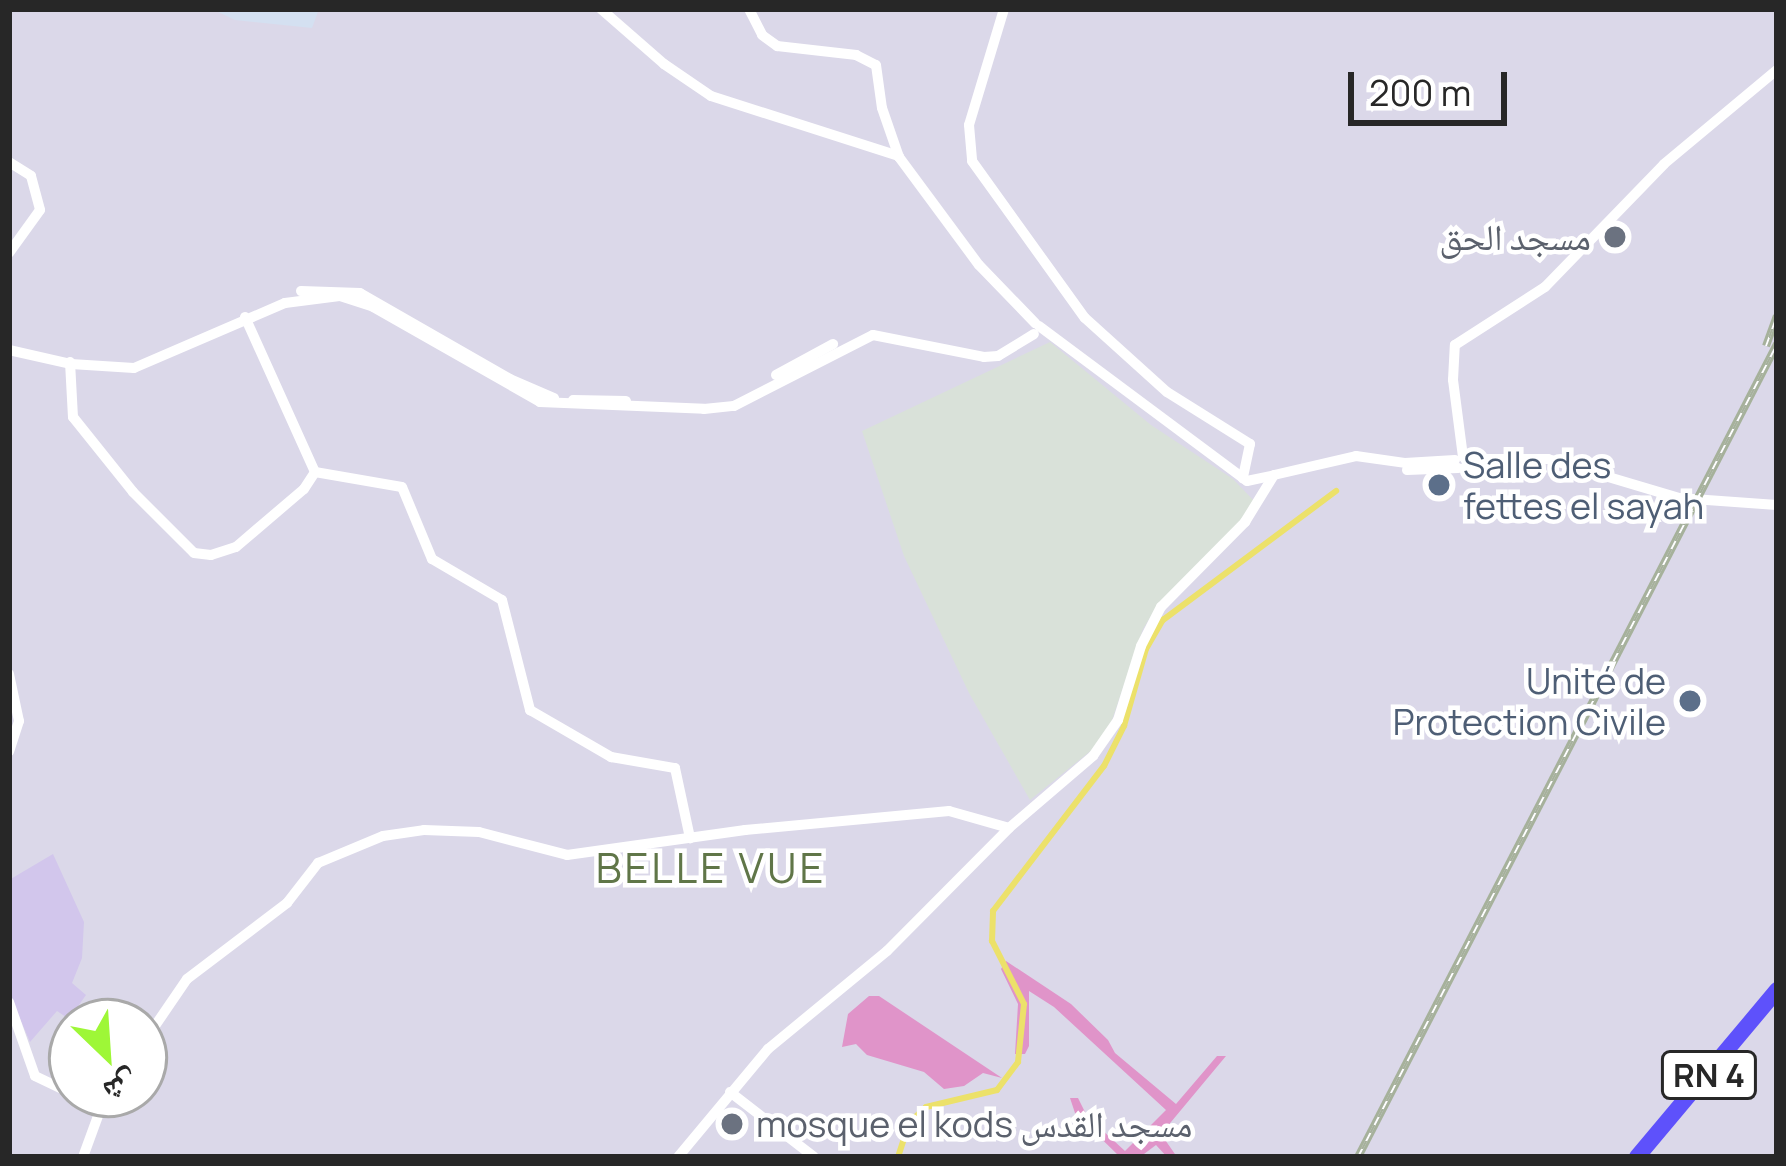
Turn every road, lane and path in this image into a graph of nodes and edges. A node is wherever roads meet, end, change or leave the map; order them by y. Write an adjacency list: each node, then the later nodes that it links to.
1 (601, 9): 5 (street)
2 (749, 9): 5 (street)
3 (1004, 9): 15 (street)
4 (1777, 70): 12 (street)
5 (899, 156): 9 (street)
6 (9, 162): 7 (street)
7 (9, 253)
8 (245, 317): 9 (street); 11 (street); 13 (street)
9 (1034, 329): 15 (street)
10 (9, 347): 11 (street); 11 (street)
11 (70, 360): 13 (street)
12 (1460, 460): 14 (street); 16 (street)
13 (315, 472): 20 (street)
14 (1274, 475): 15 (street); 19 (street)
15 (1243, 478)
16 (1777, 505)
17 (9, 674): 18 (street)
18 (9, 751)
19 (1009, 828): 20 (street); 26 (street)
20 (690, 838): 24 (street)
21 (1777, 990): 31 (highway, RN 4)
22 (9, 1002): 25 (street)
23 (1777, 1004): 32 (highway, RN 4)
24 (168, 1007)
25 (48, 1082)
26 (730, 1092): 29 (street); 30 (street)
27 (97, 1118): 28 (street)
28 (83, 1157)
29 (678, 1157)
30 (814, 1157)
31 (1637, 1157)
32 (1650, 1157)

